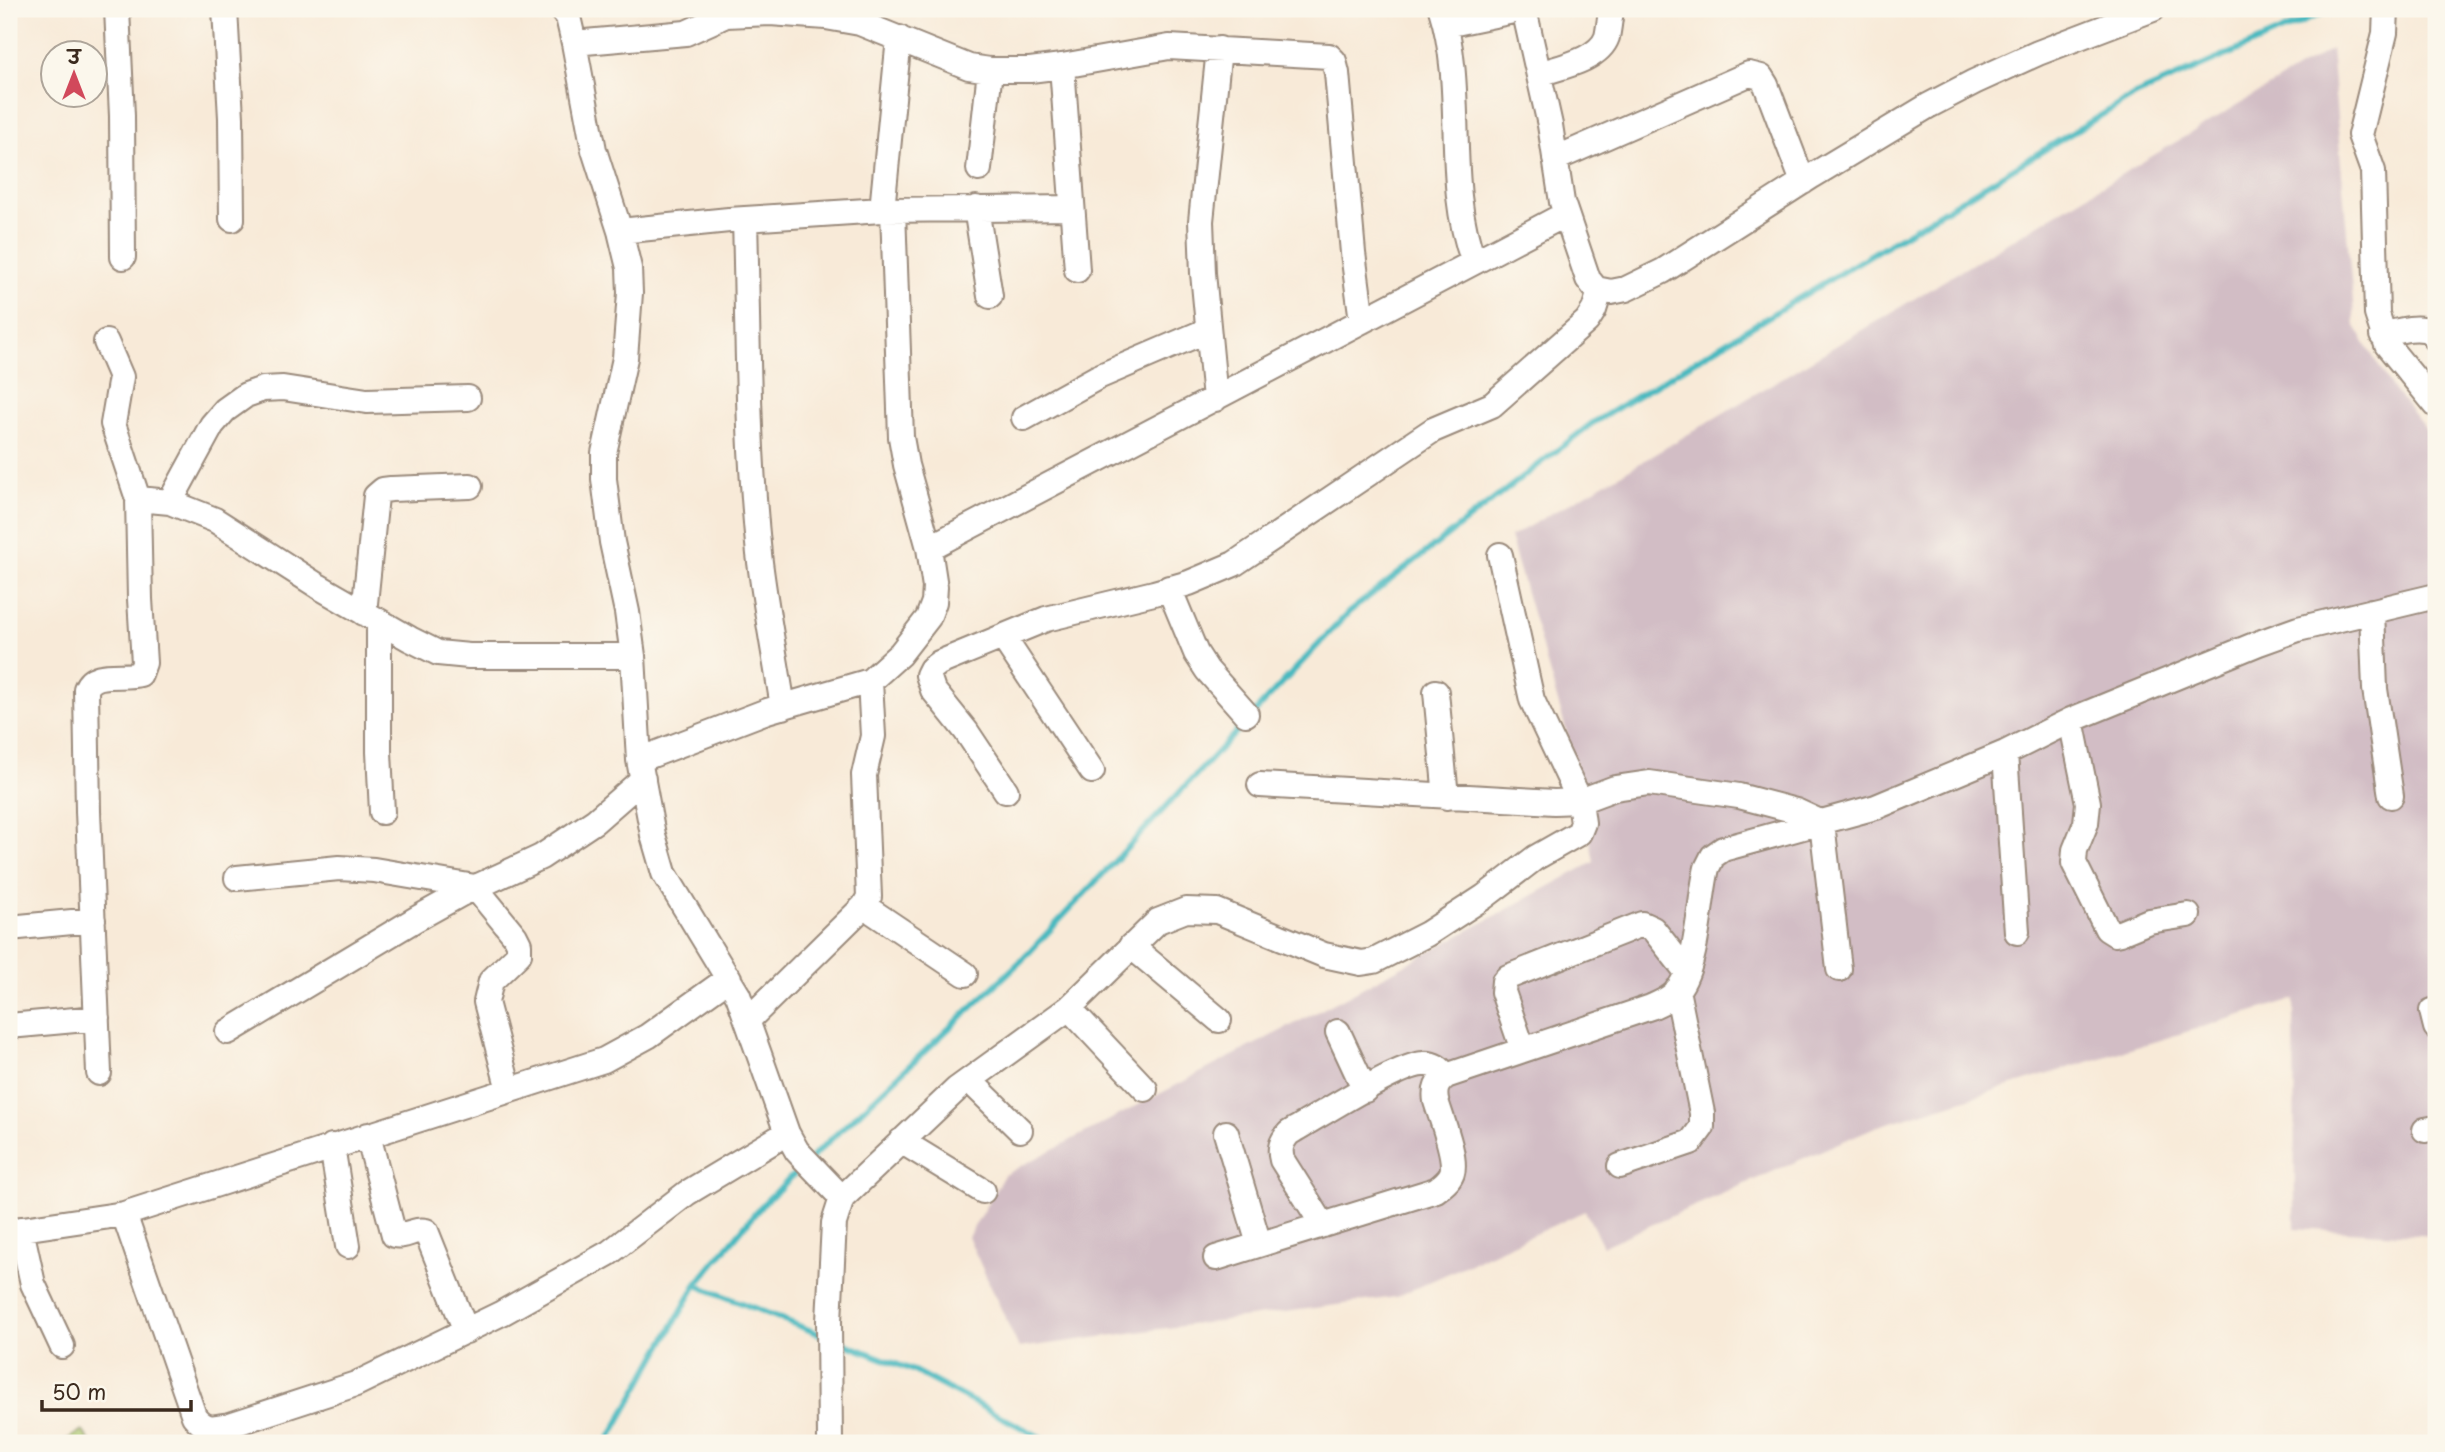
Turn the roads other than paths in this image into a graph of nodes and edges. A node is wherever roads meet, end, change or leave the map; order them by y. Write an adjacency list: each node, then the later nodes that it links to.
1 (117, 9): 26 (street)
2 (225, 9): 23 (street)
3 (1524, 9): 8 (street); 15 (street)
4 (1611, 9): 15 (street)
5 (2153, 9): 18 (street)
6 (566, 11): 11 (street)
7 (826, 13): 10 (street); 11 (street)
8 (1444, 17): 27 (street)
9 (2386, 21): 34 (street)
10 (898, 38): 14 (street); 21 (street)
11 (574, 43): 25 (street)
12 (1219, 49): 13 (street); 31 (street); 32 (street)
13 (1062, 66): 14 (street); 20 (street)
14 (990, 70): 17 (street)
15 (1539, 74): 16 (street)
16 (1555, 159): 18 (street); 22 (street)
17 (979, 169)
18 (1803, 182): 29 (street)
19 (975, 208): 20 (street); 21 (street); 30 (street)
20 (1071, 208): 28 (street)
21 (887, 210): 24 (street); 43 (street)
22 (1566, 214): 27 (street); 29 (street)
23 (232, 219)
24 (745, 219): 25 (street); 53 (street)
25 (620, 230): 50 (street)
26 (122, 257)
27 (1474, 262): 31 (street)
28 (1077, 270)
29 (1600, 291): 45 (street)
30 (990, 296)
31 (1362, 321): 37 (street)
32 (1208, 330): 37 (street); 39 (street)
33 (2435, 333): 34 (street)
34 (2382, 335): 38 (street)
35 (106, 342): 41 (street)
36 (468, 398): 42 (street)
37 (1215, 399): 43 (street)
38 (2436, 405)
39 (1024, 418)
40 (470, 486): 48 (street)
41 (138, 499): 42 (street); 70 (street)
42 (170, 502): 48 (street)
43 (929, 548): 51 (street)
44 (1500, 555): 63 (street)
45 (1169, 589): 49 (street); 54 (street)
46 (2436, 596): 47 (street)
47 (2372, 611): 55 (street); 61 (street)
48 (372, 617): 50 (street); 64 (street)
49 (1003, 637): 58 (street); 60 (street)
50 (633, 656): 57 (street)
51 (870, 681): 53 (street); 68 (street)
52 (1436, 692): 62 (street)
53 (783, 707): 57 (street)
54 (1246, 714)
55 (2071, 720): 56 (street); 69 (street)
56 (2005, 753): 65 (street); 72 (street)
57 (641, 770): 67 (street); 76 (street)
58 (1092, 771)
59 (1260, 785): 62 (street)
60 (1006, 791)
61 (2391, 796)
62 (1446, 797): 63 (street)
63 (1580, 801): 65 (street); 73 (street)
64 (382, 812)
65 (1822, 823): 74 (street); 77 (street)
66 (237, 878): 67 (street)
67 (475, 887): 83 (street); 90 (street)
68 (864, 906): 75 (street); 80 (street)
69 (2188, 915)
70 (93, 920): 71 (street); 79 (street)
71 (9, 928)
72 (2017, 932)
73 (1131, 946): 78 (street); 81 (street)
74 (1839, 969)
75 (965, 974)
76 (729, 978): 80 (street); 90 (street)
77 (1682, 981): 85 (street); 85 (street); 98 (street)
78 (1069, 1008): 88 (street); 89 (street)
79 (97, 1018): 82 (street); 86 (street)
80 (748, 1020): 93 (street)
81 (1219, 1020)
82 (9, 1026)
83 (228, 1032)
84 (1338, 1032): 91 (street)
85 (1523, 1050): 87 (street)
86 (99, 1073)
87 (1446, 1076): 91 (street); 102 (street)
88 (970, 1080): 92 (street); 96 (street)
89 (1145, 1089)
90 (509, 1090): 95 (street)
91 (1364, 1090): 102 (street)
92 (1020, 1130)
93 (787, 1133): 100 (street); 107 (street)
94 (1226, 1133): 104 (street)
95 (368, 1135): 97 (street); 107 (street)
96 (901, 1141): 99 (street); 100 (street)
97 (332, 1146): 101 (street); 105 (street)
98 (1620, 1166)
99 (982, 1192)
100 (842, 1198): 109 (street)
101 (124, 1214): 103 (street); 107 (street)
102 (1323, 1224): 104 (street)
103 (15, 1230): 108 (street)
104 (1259, 1244): 106 (street)
105 (348, 1246)
106 (1216, 1258)
107 (466, 1331)
108 (62, 1346)
109 (830, 1443)

